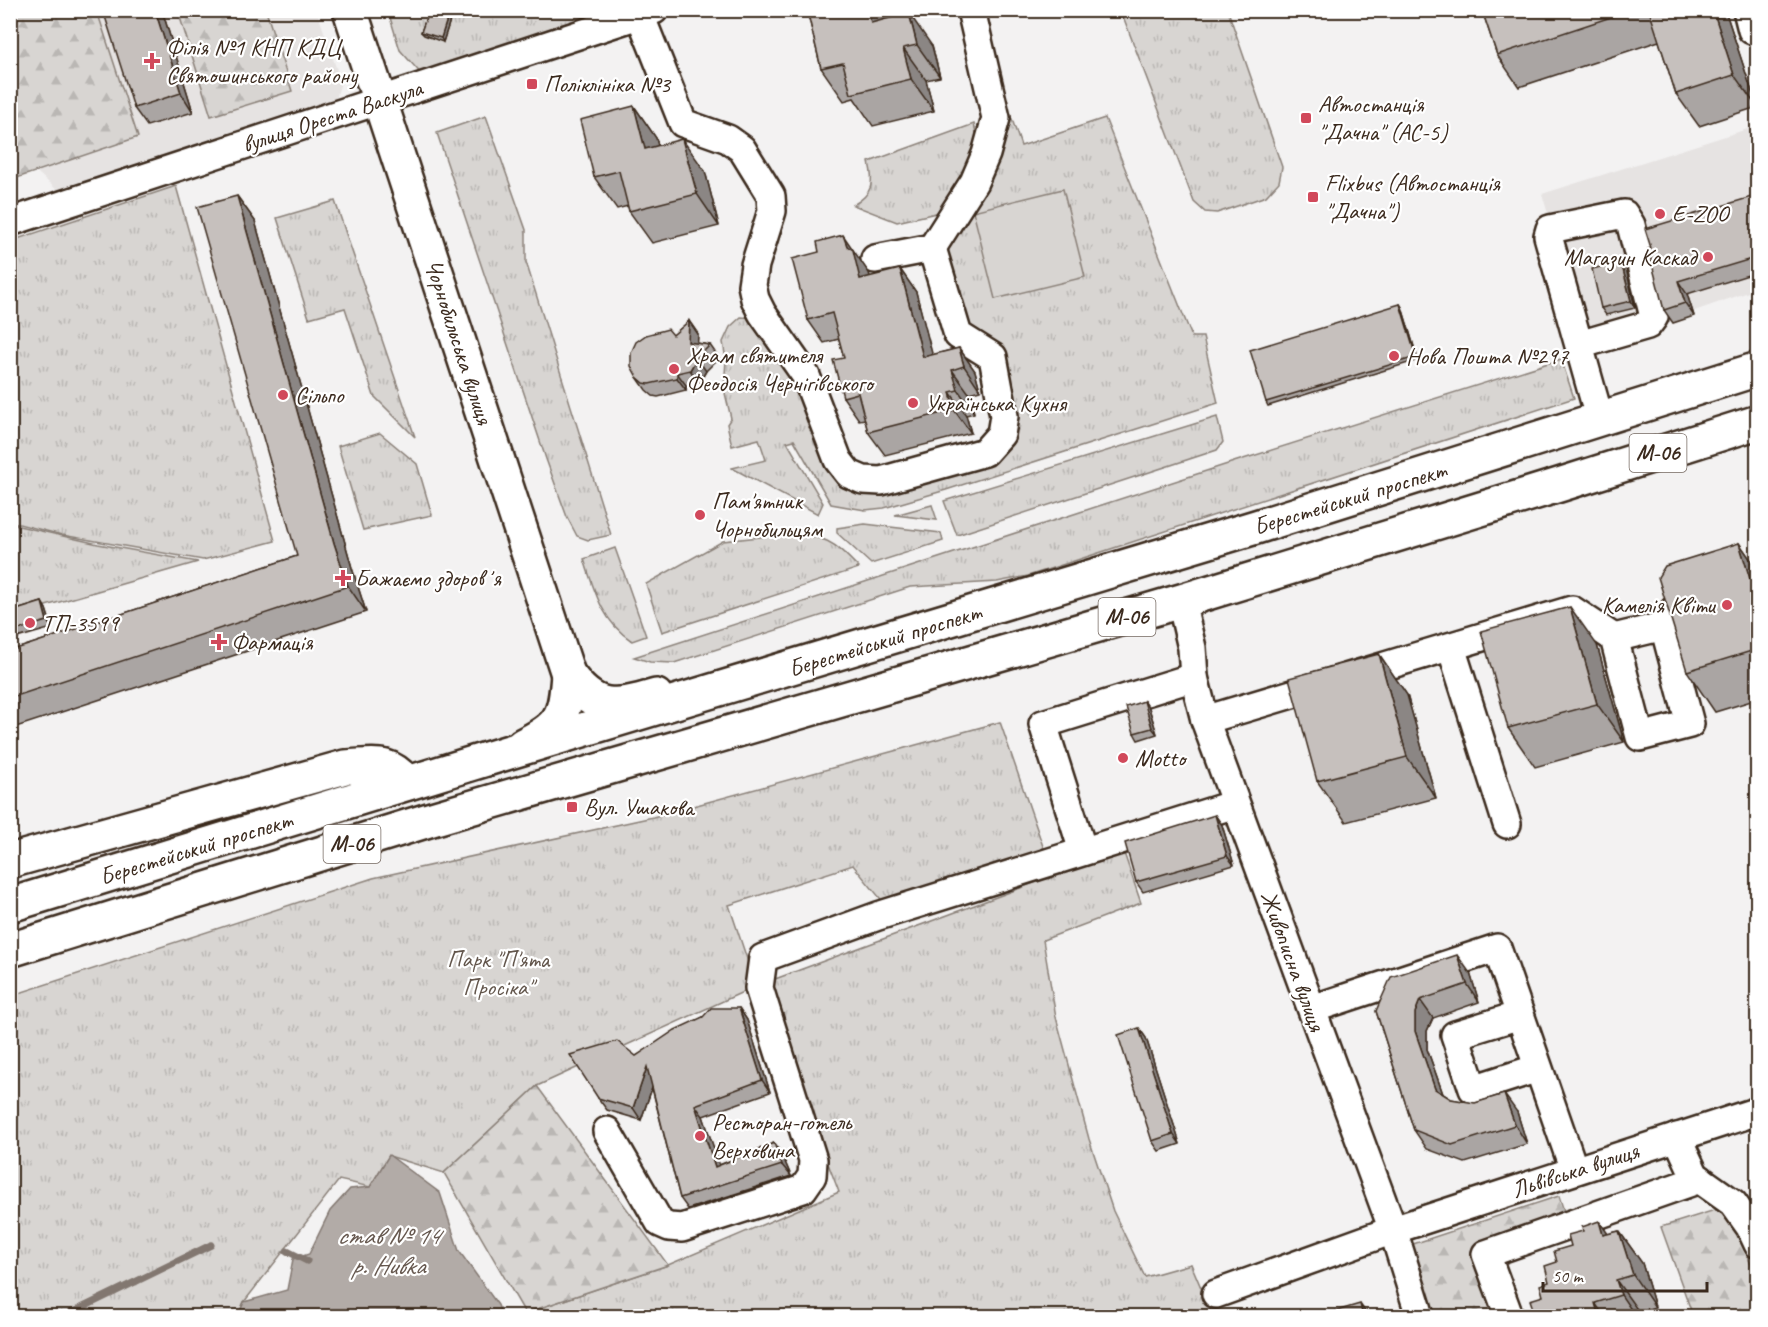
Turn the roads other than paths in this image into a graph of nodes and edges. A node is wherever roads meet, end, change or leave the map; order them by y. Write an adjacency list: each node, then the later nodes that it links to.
1 (350, 10): 4 (main road, Чорнобильська вулиця)
2 (971, 10): 6 (street)
3 (647, 13): 4 (street, вулиця Ореста Васкула); 6 (street)
4 (380, 100): 5 (street, вулиця Ореста Васкула); 18 (main road, Чорнобильська вулиця)
5 (10, 222)
6 (932, 248): 7 (street)
7 (875, 259)
8 (1579, 345): 8 (street); 10 (street)
9 (1758, 369): 10 (main road, Берестейський проспект / М-06)
10 (1600, 420): 14 (main road, Берестейський проспект / М-06)
11 (1758, 422): 13 (main road, Берестейський проспект / М-06)
12 (1688, 585): 15 (street)
13 (1181, 601): 19 (street, Живописна вулиця); 28 (main road, Берестейський проспект / М-06)
14 (970, 614): 18 (main road, Чорнобильська вулиця); 21 (main road, Берестейський проспект / М-06)
15 (1664, 626): 16 (street); 16 (street)
16 (1614, 638): 17 (street)
17 (1451, 647): 20 (street); 24 (street)
18 (568, 674): 21 (main road, Чорнобильська вулиця)
19 (1194, 677): 20 (street, Живописна вулиця); 25 (street)
20 (1205, 720): 23 (street, Живописна вулиця)
21 (506, 753): 22 (main road, Берестейський проспект / М-06)
22 (407, 783): 26 (main road); 27 (main road, Берестейський проспект / М-06)
23 (1235, 804): 25 (street); 29 (street, Живописна вулиця)
24 (1507, 824)
25 (1083, 851): 33 (street)
26 (10, 861)
27 (10, 905)
28 (10, 950)
29 (1312, 1009): 30 (street); 37 (street, Живописна вулиця)
30 (1520, 1015): 31 (street); 31 (street)
31 (1538, 1068): 35 (street)
32 (1758, 1111): 34 (street, Львівська вулиця)
33 (608, 1131)
34 (1677, 1137): 35 (street, Львівська вулиця); 36 (street)
35 (1574, 1170): 37 (street, Львівська вулиця)
36 (1700, 1179): 38 (street); 41 (street)
37 (1393, 1230): 39 (street, Львівська вулиця); 40 (street, Живописна вулиця)
38 (1758, 1244)
39 (1216, 1294)
40 (1420, 1317)
41 (1509, 1317)

